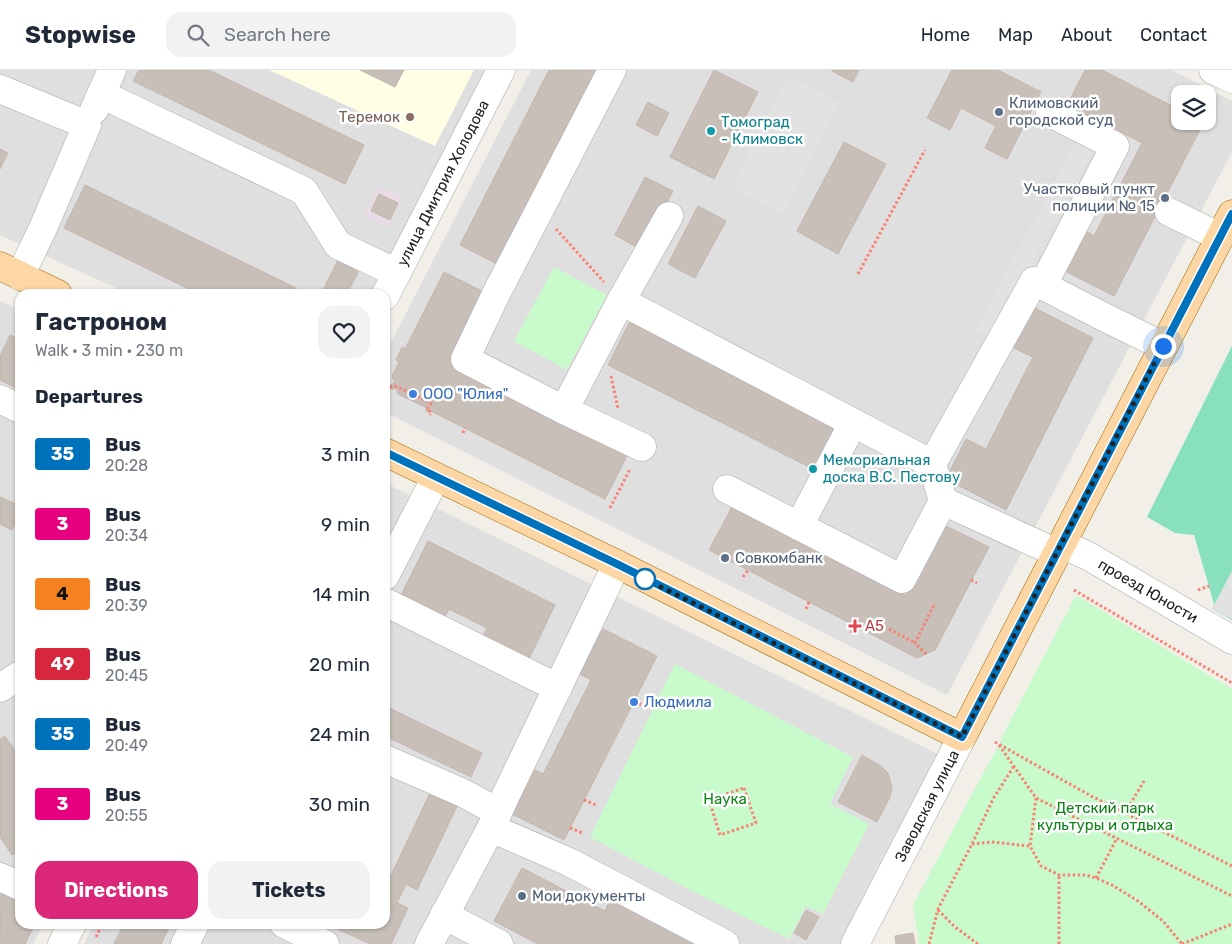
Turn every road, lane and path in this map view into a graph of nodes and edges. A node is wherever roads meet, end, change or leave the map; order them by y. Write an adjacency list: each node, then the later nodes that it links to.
1 (112, 70): 7 (street)
2 (501, 70): 17 (street, улица Дмитрия Холодова)
3 (612, 70): 11 (street)
4 (1213, 70): 5 (street)
5 (1232, 79)
6 (0, 90): 9 (street)
7 (101, 94): 9 (street); 17 (street)
8 (1050, 113): 18 (street)
9 (87, 125): 15 (street)
10 (925, 150): 16 (path)
11 (540, 211): 20 (path); 26 (street)
12 (1169, 212): 14 (street)
13 (669, 216): 20 (street)
14 (1229, 222): 21 (main road, Заводская улица)
15 (10, 271): 19 (main road)
16 (858, 274)
17 (391, 285)
18 (1043, 285): 21 (street); 33 (street)
19 (48, 289)
20 (621, 301): 22 (street); 28 (street)
21 (1163, 346): 39 (main road, Заводская улица)
22 (593, 355): 26 (street); 31 (path)
23 (390, 388): 27 (path)
24 (0, 400): 25 (street)
25 (15, 407)
26 (564, 410): 31 (street)
27 (430, 416)
28 (853, 423): 33 (street); 38 (street)
29 (466, 428): 30 (path)
30 (463, 433)
31 (633, 443): 37 (path)
32 (390, 454): 34 (main road)
33 (932, 464): 36 (street)
34 (436, 477): 40 (main road); 41 (street)
35 (727, 489): 38 (street)
36 (942, 501): 38 (street); 39 (street, проезд Юности)
37 (610, 508)
38 (799, 526)
39 (1060, 549): 54 (street, проезд Юности); 63 (main road, Заводская улица)
40 (617, 564): 60 (street); 63 (main road)
41 (390, 566)
42 (748, 570): 43 (path)
43 (743, 577)
44 (971, 580): 45 (path)
45 (977, 583)
46 (1074, 590): 58 (path)
47 (809, 602): 50 (path)
48 (936, 603): 55 (path)
49 (390, 604): 60 (street)
50 (806, 609)
51 (855, 626): 53 (path)
52 (889, 629): 55 (path)
53 (851, 633)
54 (1232, 640)
55 (915, 642): 56 (path)
56 (926, 654)
57 (15, 678): 59 (street)
58 (1232, 684)
59 (0, 688)
60 (558, 688): 73 (street)
61 (634, 702): 62 (path)
62 (645, 706)
63 (962, 737): 98 (street, Заводская улица)
64 (995, 742): 65 (path)
65 (999, 745): 67 (path); 72 (path)
66 (390, 762): 73 (street)
67 (1014, 766): 69 (path); 78 (path)
68 (1144, 781): 72 (path)
69 (1036, 798): 77 (path); 79 (path)
70 (584, 800): 71 (path)
71 (596, 805)
72 (1125, 813): 80 (path)
73 (495, 820): 87 (street); 97 (street)
74 (756, 823): 74 (path)
75 (570, 828): 76 (path)
76 (583, 834)
77 (1116, 838): 83 (path); 85 (path)
78 (972, 844): 79 (path); 86 (path)
79 (1030, 846): 81 (path)
80 (1232, 866)
81 (1059, 875): 83 (path); 101 (path)
82 (0, 877): 84 (street)
83 (1096, 878): 102 (path)
84 (15, 884)
85 (1232, 896)
86 (938, 910): 99 (path); 100 (path)
87 (444, 915): 95 (street); 96 (street)
88 (1232, 924): 102 (path)
89 (70, 929): 92 (street)
90 (192, 929): 93 (street)
91 (294, 929): 94 (street)
92 (62, 944)
93 (185, 944)
94 (323, 944)
95 (429, 944)
96 (499, 944)
97 (725, 944)
98 (855, 944)
99 (929, 944)
100 (978, 944)
101 (1059, 944)
102 (1182, 944)

